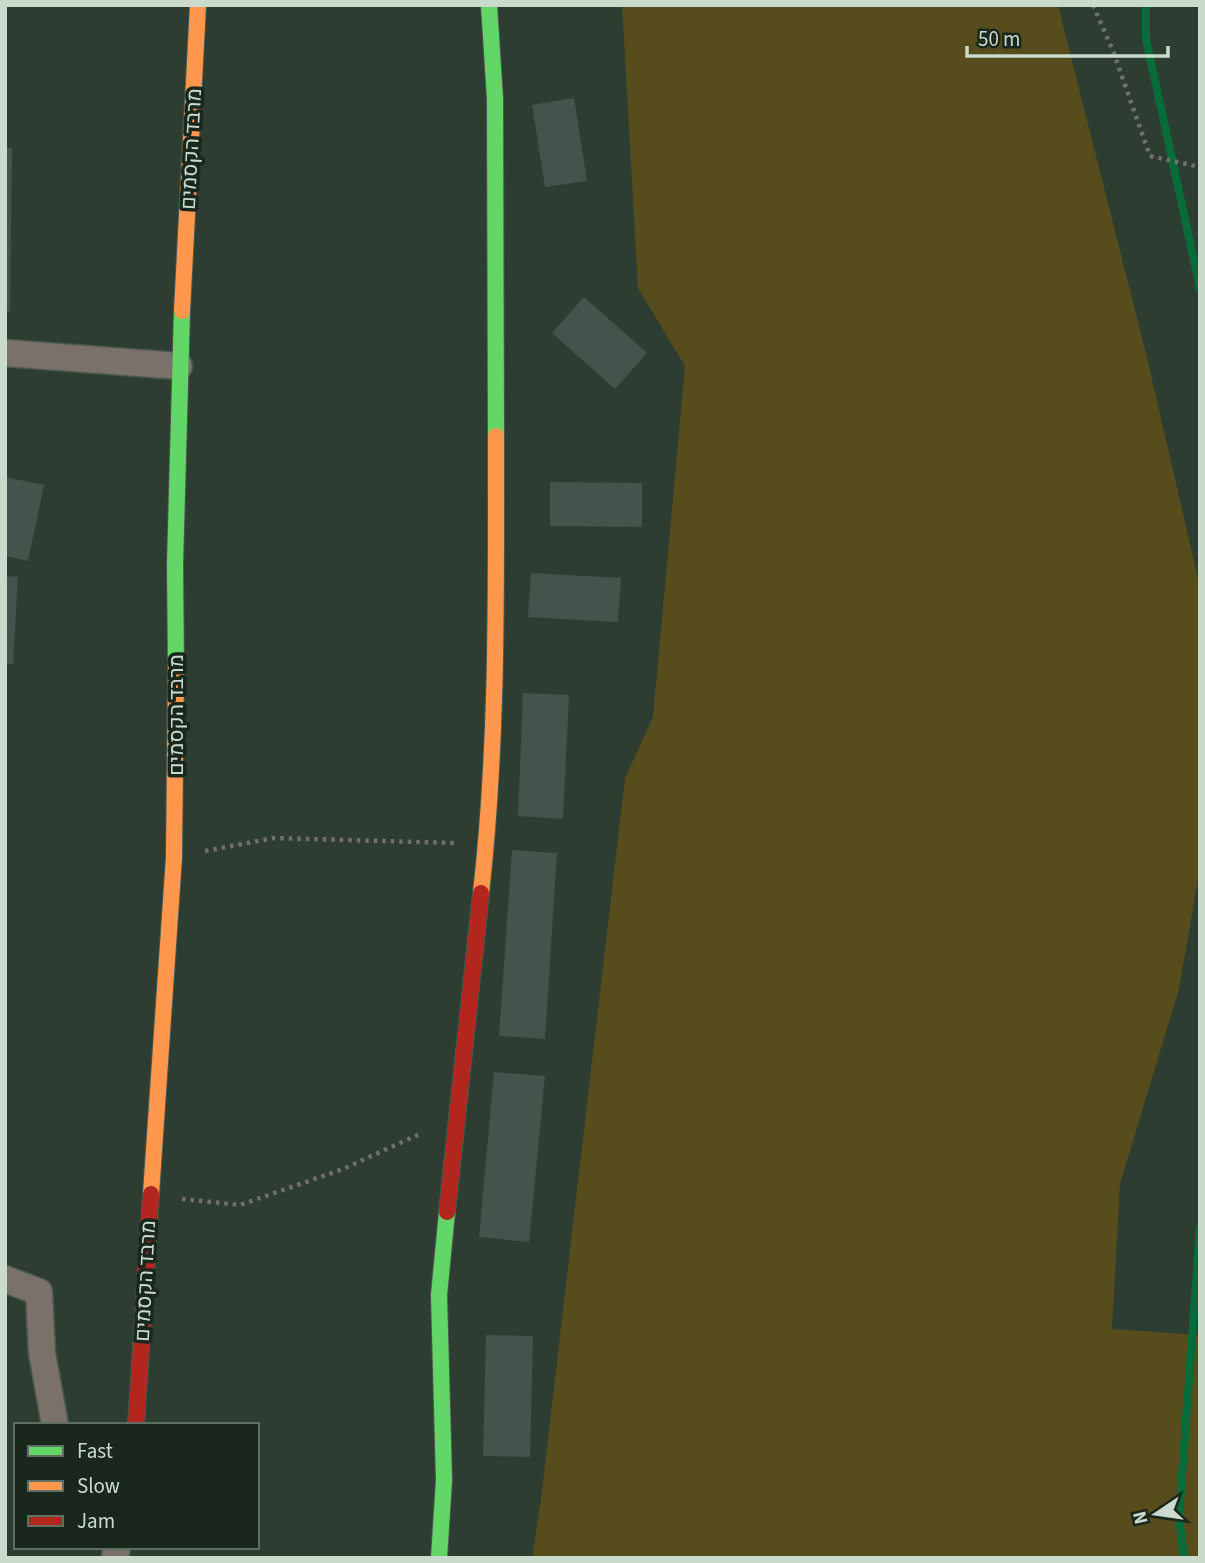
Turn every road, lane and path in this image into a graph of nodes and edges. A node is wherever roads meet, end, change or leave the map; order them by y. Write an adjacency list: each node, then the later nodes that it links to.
1 (198, 5): 6 (street, מרבד הקסמים)
2 (489, 5): 7 (street)
3 (1093, 5): 4 (path)
4 (1200, 167)
5 (5, 353): 6 (street)
6 (179, 366): 8 (street, מרבד הקסמים)
7 (487, 843): 8 (path); 9 (street)
8 (174, 857): 10 (street, מרבד הקסמים)
9 (456, 1118): 10 (path); 14 (street)
10 (150, 1195): 13 (street, מרבד הקסמים)
11 (5, 1279): 12 (street)
12 (55, 1423)
13 (136, 1423)
14 (439, 1558)

